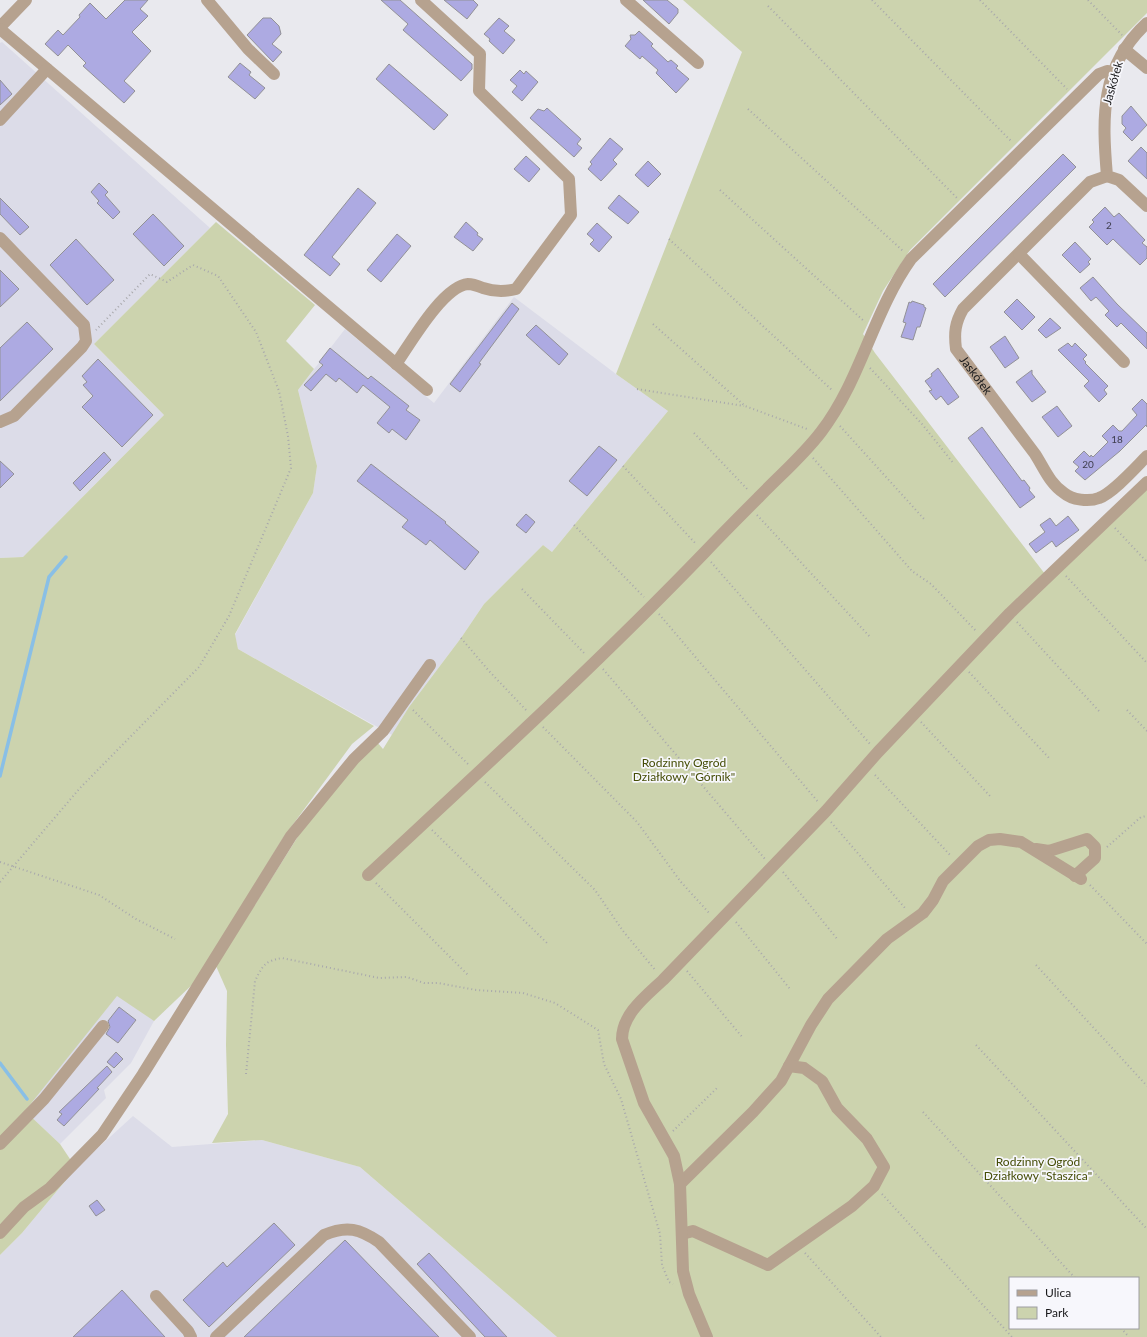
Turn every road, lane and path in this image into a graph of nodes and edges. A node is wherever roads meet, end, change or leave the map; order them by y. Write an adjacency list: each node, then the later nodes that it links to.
1 (26, 0): 9 (street)
2 (207, 0): 17 (street)
3 (421, 0): 34 (street)
4 (626, 0): 13 (street)
5 (872, 0): 21 (path)
6 (980, 0): 18 (path)
7 (1088, 0): 11 (path)
8 (768, 6): 24 (path)
9 (2, 22): 15 (street)
10 (1147, 23): 12 (street, Jaskółek)
11 (1123, 35)
12 (1124, 49): 14 (street); 16 (street, Jaskółek)
13 (698, 63)
14 (1147, 68)
15 (47, 69): 20 (street); 34 (street)
16 (1113, 72): 22 (street, Jaskółek); 38 (street)
17 (274, 74)
18 (1069, 91)
19 (748, 109): 29 (path)
20 (0, 120)
21 (1014, 145)
22 (1107, 176): 25 (street); 28 (street, Jaskółek)
23 (720, 190): 31 (path)
24 (959, 200)
25 (1147, 206)
26 (0, 238): 32 (street)
27 (669, 239): 38 (path)
28 (1019, 254): 33 (street); 45 (street, Jaskółek)
29 (906, 255)
30 (653, 324): 39 (path)
31 (867, 324)
32 (86, 341): 41 (street); 84 (path)
33 (1124, 362)
34 (396, 364): 37 (street)
35 (873, 371): 46 (path)
36 (637, 389): 39 (path)
37 (427, 390)
38 (843, 399): 40 (street)
39 (745, 406): 43 (path)
40 (832, 418): 43 (street); 50 (path)
41 (0, 422)
42 (694, 432): 49 (path)
43 (819, 435): 44 (street)
44 (806, 451): 49 (street); 61 (path)
45 (1147, 456)
46 (954, 464)
47 (623, 466): 53 (path)
48 (1147, 482): 51 (street)
49 (753, 503): 53 (street); 60 (path)
50 (924, 519)
51 (1108, 520): 54 (path); 55 (street)
52 (574, 525): 57 (path)
53 (704, 553): 57 (street); 72 (path)
54 (1147, 562)
55 (1058, 567): 58 (street); 63 (path)
56 (522, 589): 62 (path)
57 (652, 605): 62 (street); 77 (path)
58 (1009, 614): 61 (street); 68 (path)
59 (461, 638): 70 (path)
60 (871, 638)
61 (985, 640): 64 (street)
62 (594, 661): 70 (street); 85 (path)
63 (1147, 663)
64 (961, 664): 69 (street); 73 (path)
65 (430, 666): 114 (street)
66 (409, 707): 75 (path)
67 (1127, 710): 71 (path)
68 (1099, 711)
69 (913, 714): 72 (street); 76 (path)
70 (535, 719): 75 (street); 91 (path)
71 (1147, 731)
72 (878, 752): 74 (street)
73 (1049, 758)
74 (866, 765): 77 (street); 81 (path)
75 (477, 773): 79 (street); 99 (path)
76 (990, 796)
77 (825, 812): 85 (street); 89 (path)
78 (1147, 816): 82 (path)
79 (424, 823): 86 (street); 94 (path)
80 (1033, 848): 82 (street); 87 (street); 104 (street)
81 (953, 858)
82 (1095, 858): 87 (street)
83 (0, 862): 84 (path)
84 (14, 866): 88 (path); 92 (path)
85 (774, 866): 90 (street); 93 (path)
86 (368, 875): 98 (path)
87 (1078, 877): 95 (path)
88 (0, 882)
89 (905, 908)
90 (728, 912): 91 (street); 100 (path)
91 (718, 922): 96 (street)
92 (175, 939)
93 (838, 940)
94 (548, 944)
95 (1147, 944)
96 (680, 963): 99 (street); 102 (path)
97 (1036, 965): 106 (path)
98 (468, 975)
99 (663, 980): 111 (street)
100 (790, 989)
101 (103, 1026): 110 (street)
102 (743, 1038)
103 (976, 1045): 113 (path)
104 (788, 1066): 111 (street); 112 (street)
105 (246, 1074): 118 (path)
106 (1147, 1086)
107 (717, 1088): 109 (path)
108 (922, 1112): 117 (path)
109 (670, 1134)
110 (0, 1144)
111 (680, 1184): 115 (street)
112 (874, 1186): 116 (street); 126 (path)
113 (1147, 1229)
114 (0, 1233)
115 (682, 1234): 116 (street); 118 (street)
116 (799, 1244): 125 (path)
117 (1074, 1277)
118 (689, 1294): 124 (street)
119 (156, 1296): 121 (street)
120 (1122, 1329): 127 (path)
121 (191, 1337)
122 (216, 1337): 123 (street)
123 (470, 1337)
124 (706, 1337)
125 (881, 1337)
126 (1012, 1337)
127 (1129, 1337)

